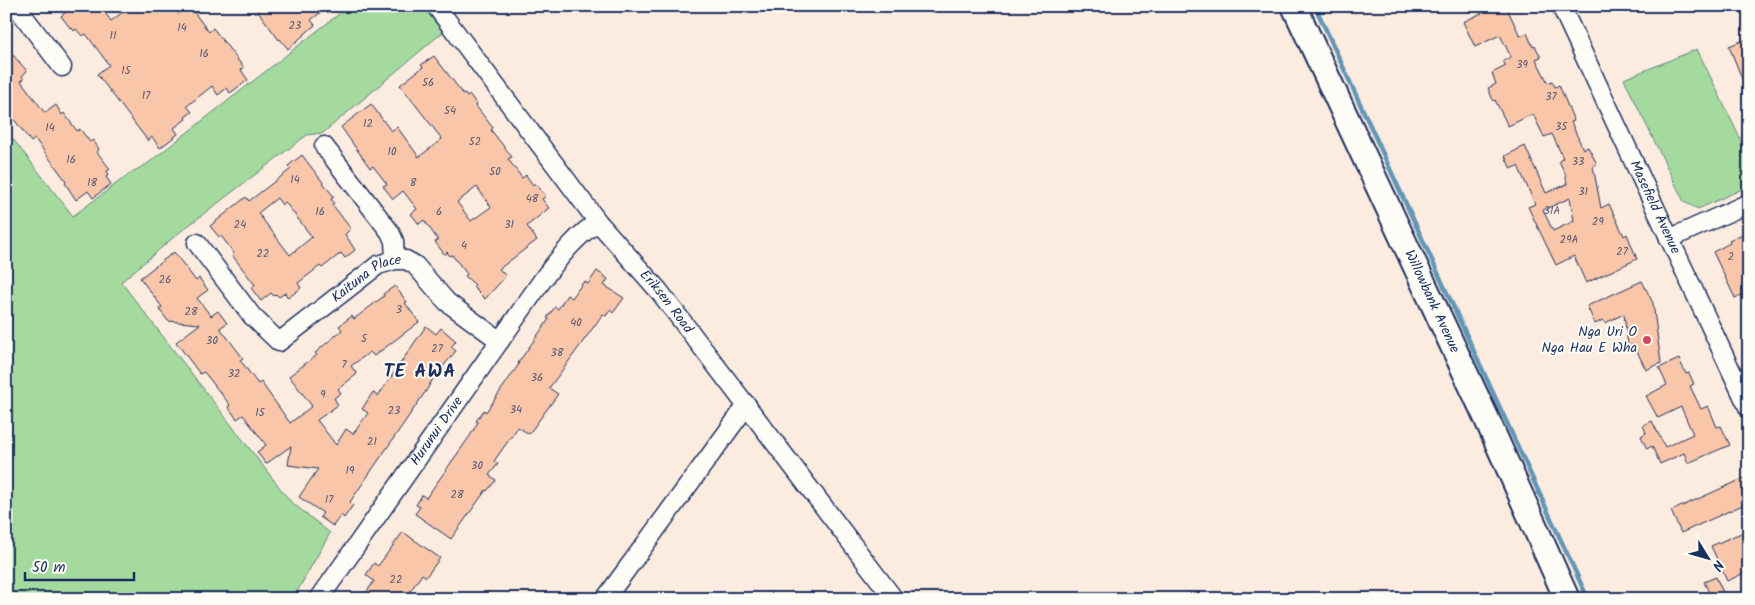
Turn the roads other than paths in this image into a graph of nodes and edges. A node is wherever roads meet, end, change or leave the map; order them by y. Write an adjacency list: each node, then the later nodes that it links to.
1 (16, 6): 5 (street)
2 (436, 6): 8 (street, Eriksen Road)
3 (1294, 6): 18 (main road, Willowbank Avenue)
4 (1560, 6): 9 (street, Masefield Avenue)
5 (62, 67)
6 (324, 146): 11 (street)
7 (1749, 203): 9 (street)
8 (598, 222): 12 (street, Hurunui Drive); 13 (street, Eriksen Road)
9 (1669, 239): 14 (street, Masefield Avenue)
10 (197, 243): 11 (street, Kaituna Place)
11 (395, 260): 12 (street, Kaituna Place)
12 (500, 341): 15 (street, Hurunui Drive)
13 (747, 405): 16 (street); 17 (street, Eriksen Road)
14 (1749, 409)
15 (319, 599)
16 (605, 599)
17 (894, 599)
18 (1567, 599)

